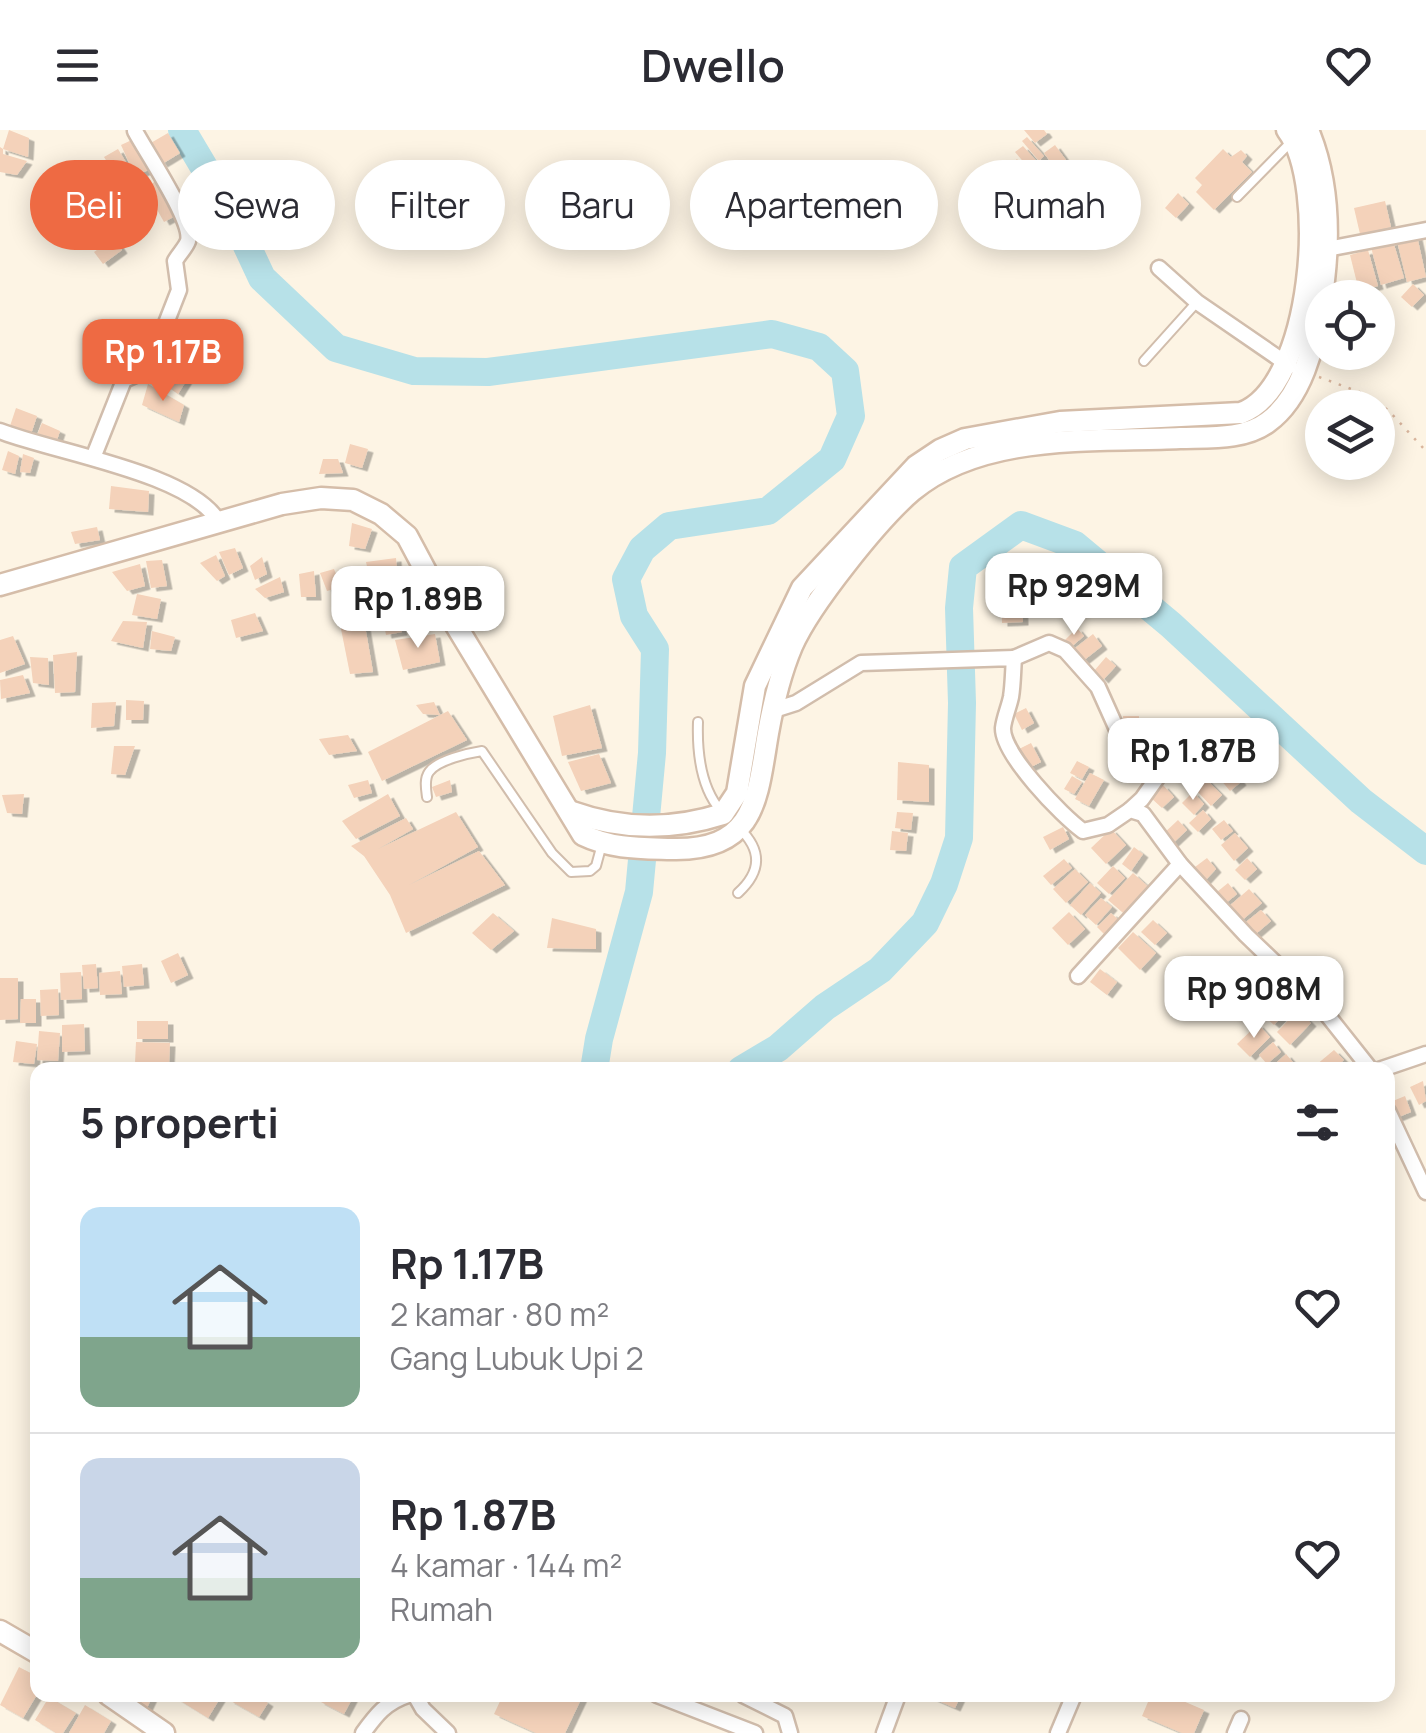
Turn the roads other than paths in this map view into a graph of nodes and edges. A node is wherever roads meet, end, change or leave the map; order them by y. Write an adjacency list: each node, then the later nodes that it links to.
1 (135, 131): 13 (street)
2 (1297, 133): 3 (street); 4 (lane)
3 (1312, 167): 6 (street); 10 (street)
4 (1237, 197)
5 (1426, 230): 6 (street)
6 (1328, 248): 11 (street)
7 (1159, 268): 8 (street)
8 (1198, 302): 9 (lane); 10 (street)
9 (1144, 360)
10 (1284, 364): 11 (street); 22 (street)
11 (1304, 372): 17 (street)
12 (0, 431): 13 (street)
13 (92, 458): 14 (street)
14 (218, 521): 15 (street); 21 (street)
15 (0, 585)
16 (1014, 658): 17 (street); 20 (street); 20 (street)
17 (774, 710): 22 (street)
18 (698, 722): 22 (lane)
19 (427, 797): 23 (lane)
20 (1130, 810): 24 (street)
21 (572, 812): 22 (street); 23 (street)
22 (731, 821): 23 (street); 25 (lane)
23 (603, 842)
24 (1180, 864): 26 (street); 28 (street)
25 (738, 893)
26 (1078, 976)
27 (1426, 1054): 29 (street)
28 (1364, 1062)
29 (1395, 1065)
30 (1395, 1126): 31 (street)
31 (1426, 1192)
32 (0, 1631): 33 (street)
33 (30, 1648)
34 (119, 1702): 42 (street)
35 (391, 1702): 43 (street)
36 (417, 1702): 44 (street)
37 (671, 1702): 41 (street)
38 (757, 1702): 46 (street)
39 (895, 1702): 47 (street)
40 (1071, 1702): 48 (street)
41 (718, 1726): 45 (street)
42 (164, 1733)
43 (363, 1733)
44 (448, 1733)
45 (755, 1733)
46 (790, 1733)
47 (884, 1733)
48 (1058, 1733)

